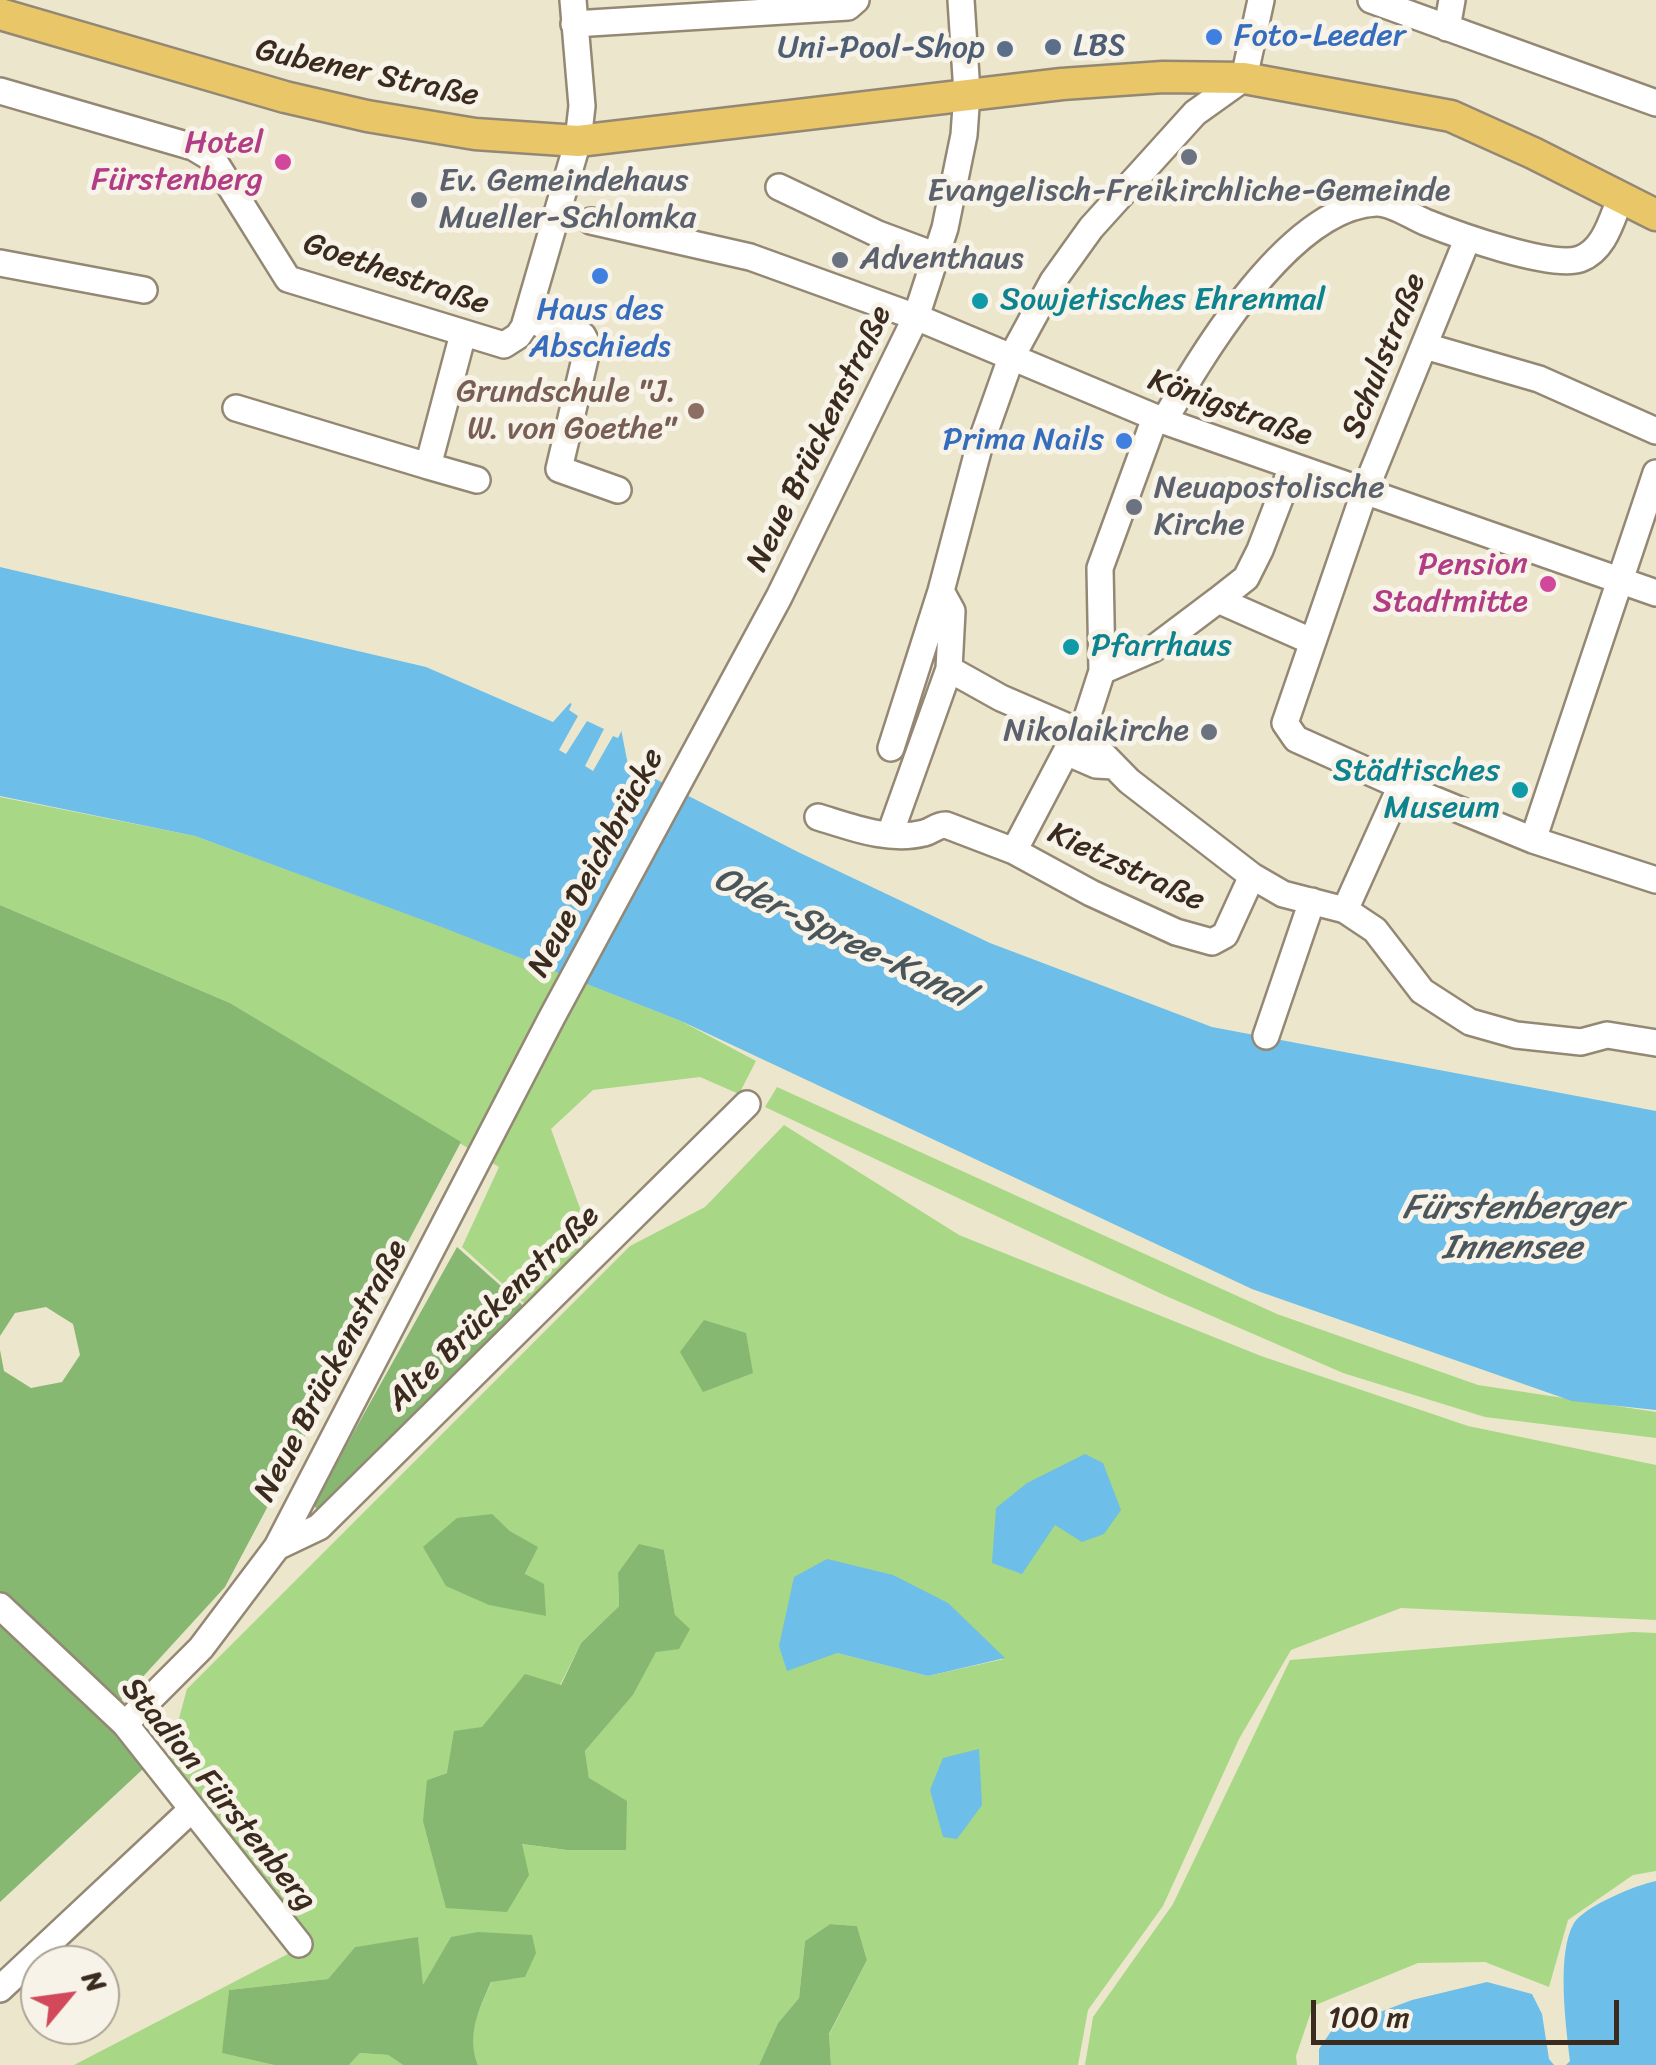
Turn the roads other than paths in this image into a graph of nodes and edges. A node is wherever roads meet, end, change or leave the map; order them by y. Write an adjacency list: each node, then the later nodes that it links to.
1 (856, 0): 6 (street)
2 (961, 0): 11 (street, Neue Brückenstraße)
3 (1261, 0): 9 (street)
4 (1371, 0): 8 (street)
5 (1452, 0): 8 (street)
6 (574, 12): 13 (street, Goethestraße)
7 (0, 14): 13 (main road, Gubener Straße)
8 (1448, 28): 12 (street)
9 (1244, 78): 11 (main road, Gubener Straße); 15 (main road, Gubener Straße); 26 (street)
10 (0, 90): 24 (street, Goethestraße)
11 (967, 93): 13 (main road, Gubener Straße); 19 (street, Neue Brückenstraße)
12 (1656, 103)
13 (578, 141): 23 (street, Goethestraße)
14 (779, 187): 19 (street)
15 (1622, 197): 16 (main road, Gubener Straße); 18 (street)
16 (1656, 215)
17 (590, 220): 22 (street)
18 (1467, 240): 25 (street, Schulstraße); 28 (street)
19 (936, 256): 22 (street, Neue Brückenstraße)
20 (0, 263): 21 (street)
21 (144, 290)
22 (916, 317): 26 (street); 44 (street, Neue Brückenstraße)
23 (527, 318): 24 (street, Goethestraße); 34 (street)
24 (463, 334): 30 (street)
25 (1424, 346): 29 (street); 35 (street, Schulstraße)
26 (1011, 358): 28 (street, Königstraße); 37 (street)
27 (236, 408): 30 (street)
28 (1160, 420): 31 (street, Königstraße); 42 (street)
29 (1656, 430)
30 (428, 466): 33 (street)
31 (1292, 467): 35 (street, Königstraße); 39 (street)
32 (1656, 474): 36 (street)
33 (478, 480)
34 (618, 490)
35 (1364, 493): 36 (street, Königstraße); 40 (street, Schulstraße)
36 (1622, 581): 38 (street, Königstraße); 50 (street)
37 (941, 592): 41 (street); 45 (street)
38 (1656, 593)
39 (1218, 600): 40 (street); 42 (street)
40 (1311, 640): 47 (street, Schulstraße)
41 (949, 669): 43 (street); 49 (street)
42 (1102, 671): 43 (street)
43 (1082, 733): 46 (street)
44 (700, 738): 56 (street, Neue Deichbrücke)
45 (891, 748)
46 (1114, 766): 51 (street, Kietzstraße); 52 (street)
47 (1400, 786): 50 (street); 55 (street)
48 (818, 816): 49 (street)
49 (890, 834): 51 (street, Kietzstraße)
50 (1533, 840): 53 (street)
51 (1014, 851): 52 (street, Kietzstraße)
52 (1252, 876): 54 (street, Kietzstraße)
53 (1656, 880)
54 (1312, 900): 55 (street, Kietzstraße); 57 (street)
55 (1345, 910): 58 (street, Kietzstraße)
56 (552, 1017): 60 (street, Neue Brückenstraße)
57 (1266, 1036)
58 (1656, 1043)
59 (747, 1104): 60 (street, Alte Brückenstraße)
60 (277, 1548): 62 (street, Neue Brückenstraße)
61 (0, 1606): 62 (street, Stadion Fürstenberg)
62 (124, 1724): 63 (street, Stadion Fürstenberg)
63 (191, 1810): 64 (street, Stadion Fürstenberg); 65 (street)
64 (299, 1944)
65 (0, 1989)

